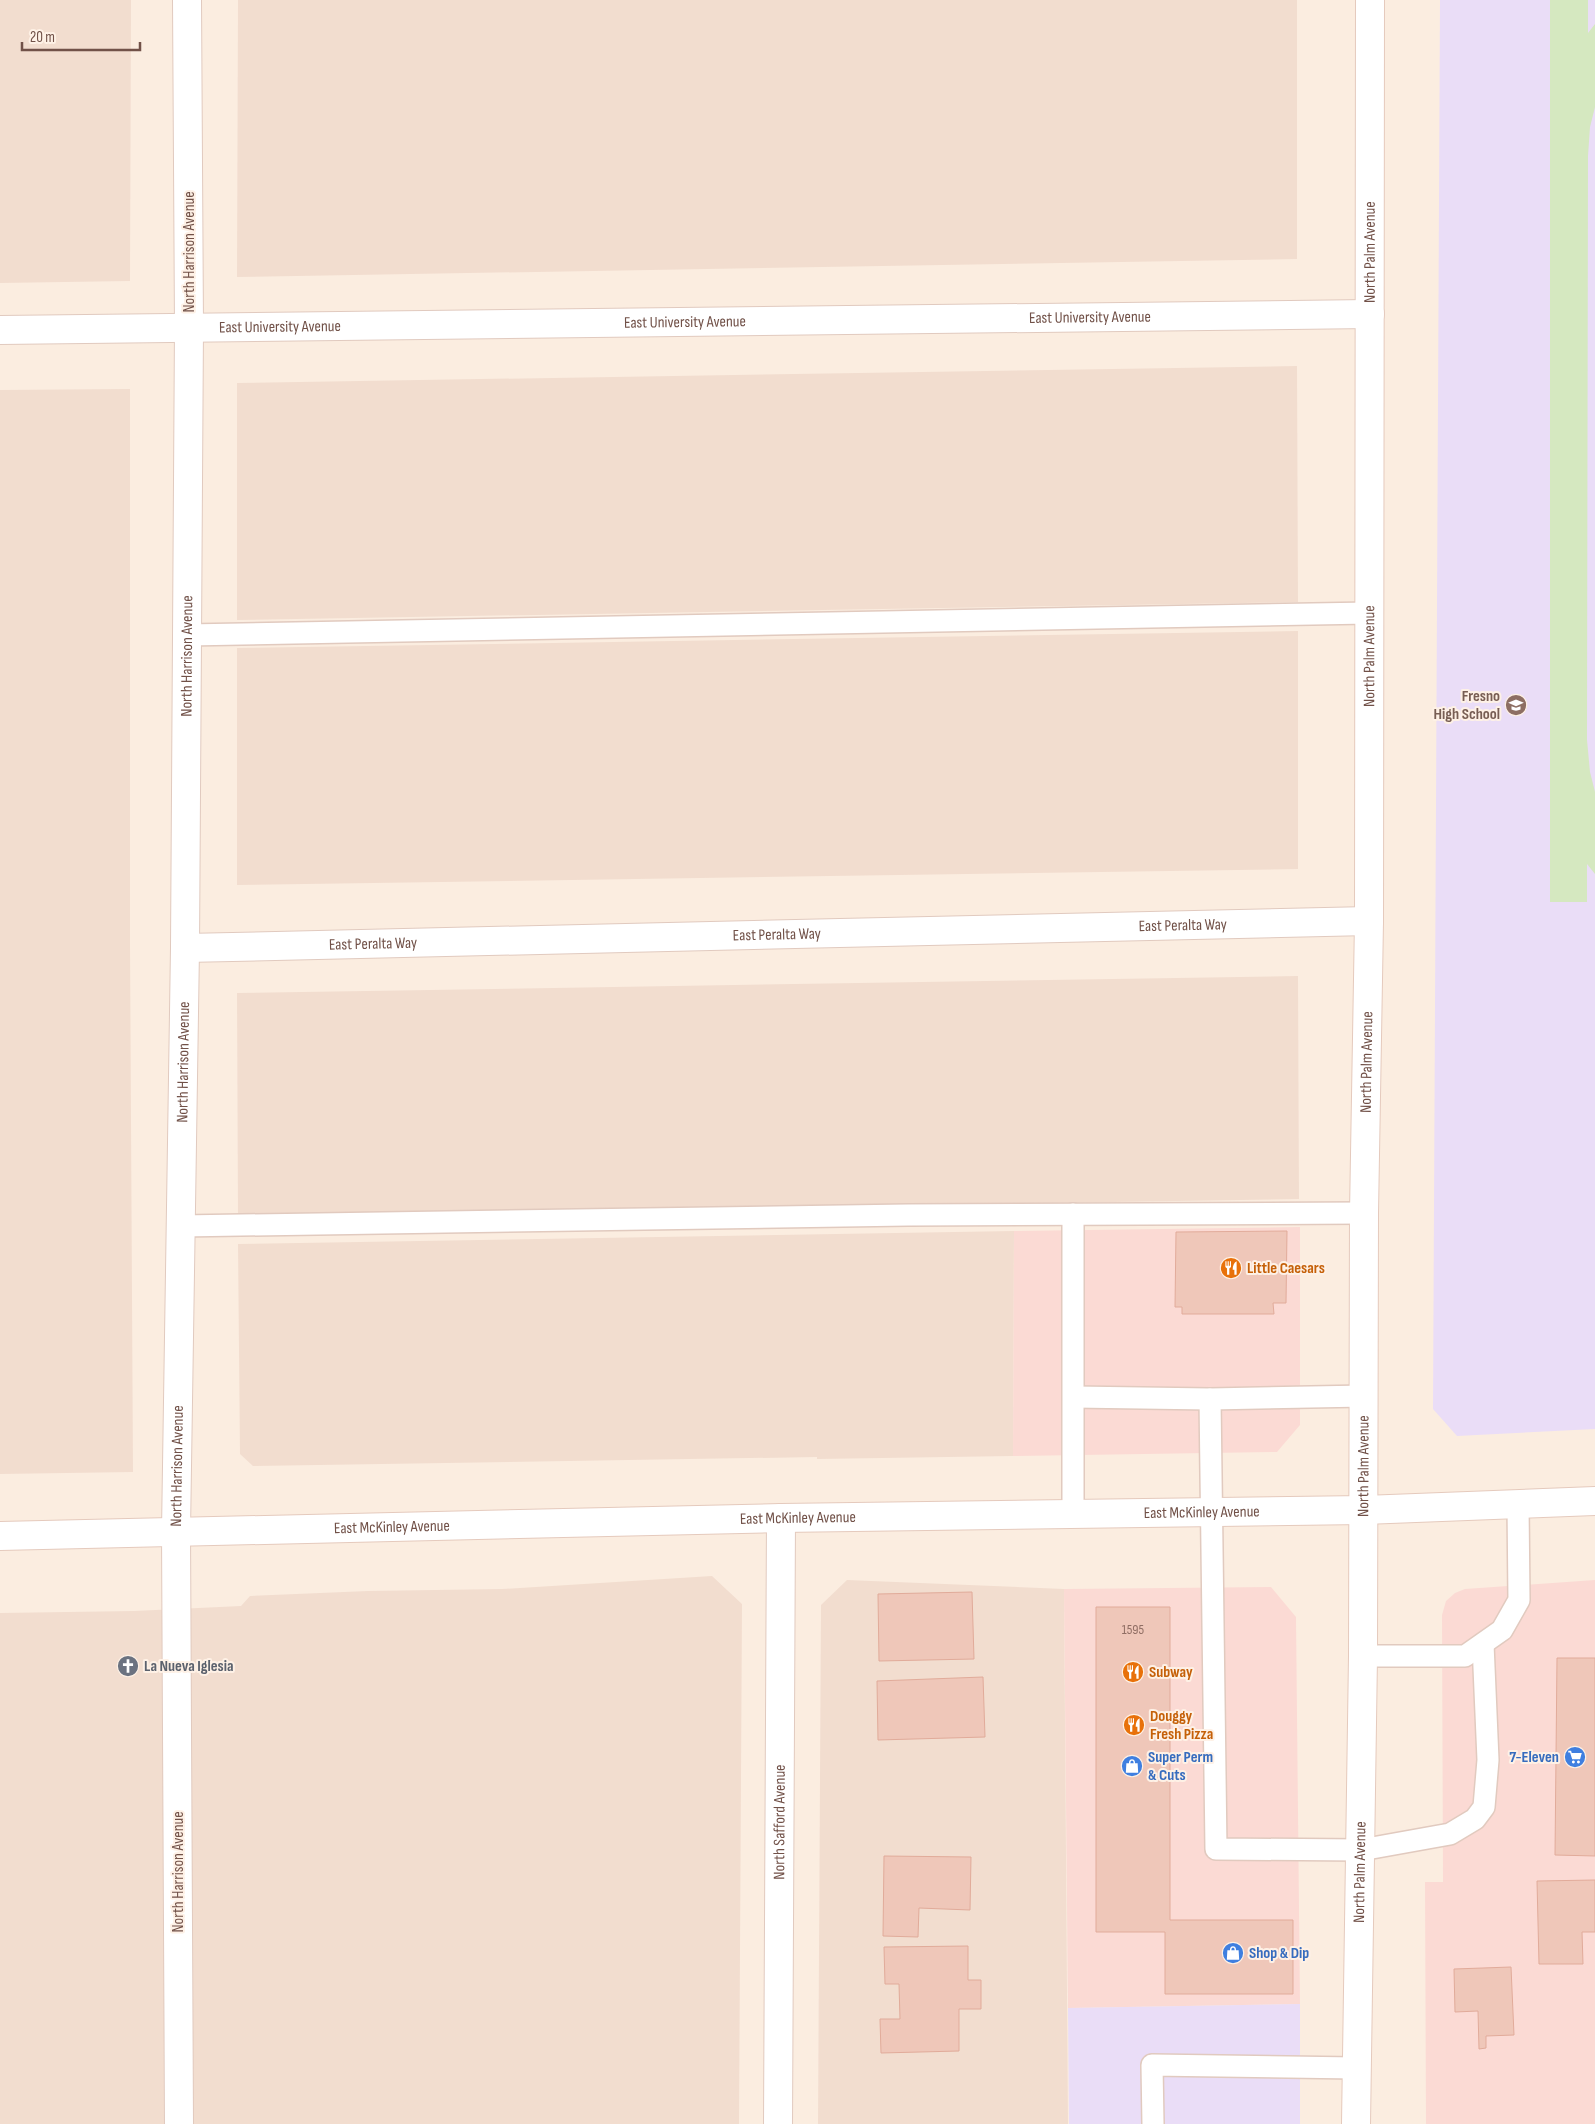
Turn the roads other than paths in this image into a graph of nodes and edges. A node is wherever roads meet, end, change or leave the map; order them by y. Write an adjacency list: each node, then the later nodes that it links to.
1 (187, 0): 4 (street, North Harrison Avenue)
2 (1370, 0): 3 (street, North Palm Avenue)
3 (1370, 314): 4 (street, East University Avenue); 6 (street, North Palm Avenue)
4 (190, 327): 5 (street, East University Avenue); 7 (street, North Harrison Avenue)
5 (0, 330)
6 (1369, 613): 7 (lane); 8 (street, North Palm Avenue)
7 (187, 635): 9 (street, North Harrison Avenue)
8 (1368, 920): 9 (street, East Peralta Way); 10 (street, North Palm Avenue)
9 (185, 948): 12 (street, North Harrison Avenue)
10 (1364, 1213): 11 (lane); 13 (street, North Palm Avenue)
11 (1073, 1214): 12 (lane); 14 (lane)
12 (181, 1226): 22 (street, North Harrison Avenue)
13 (1365, 1396): 15 (lane); 18 (street, North Palm Avenue)
14 (1074, 1397): 15 (lane); 20 (lane)
15 (1210, 1399): 19 (lane)
16 (1595, 1501): 17 (street, East McKinley Avenue)
17 (1518, 1504): 18 (street, East McKinley Avenue); 24 (lane)
18 (1364, 1510): 19 (street, East McKinley Avenue); 25 (street, North Palm Avenue)
19 (1211, 1511): 20 (street, East McKinley Avenue); 26 (lane)
20 (1073, 1514): 21 (street, East McKinley Avenue)
21 (781, 1518): 22 (street, East McKinley Avenue); 29 (street, North Safford Avenue)
22 (176, 1531): 23 (street, East McKinley Avenue); 28 (street, North Harrison Avenue)
23 (0, 1536)
24 (1483, 1644): 25 (lane); 26 (lane)
25 (1363, 1656): 26 (street, North Palm Avenue)
26 (1361, 1850): 27 (street, North Palm Avenue)
27 (1356, 2068): 30 (lane); 31 (street, North Palm Avenue)
28 (178, 2124)
29 (778, 2124)
30 (1153, 2124)
31 (1356, 2124)

